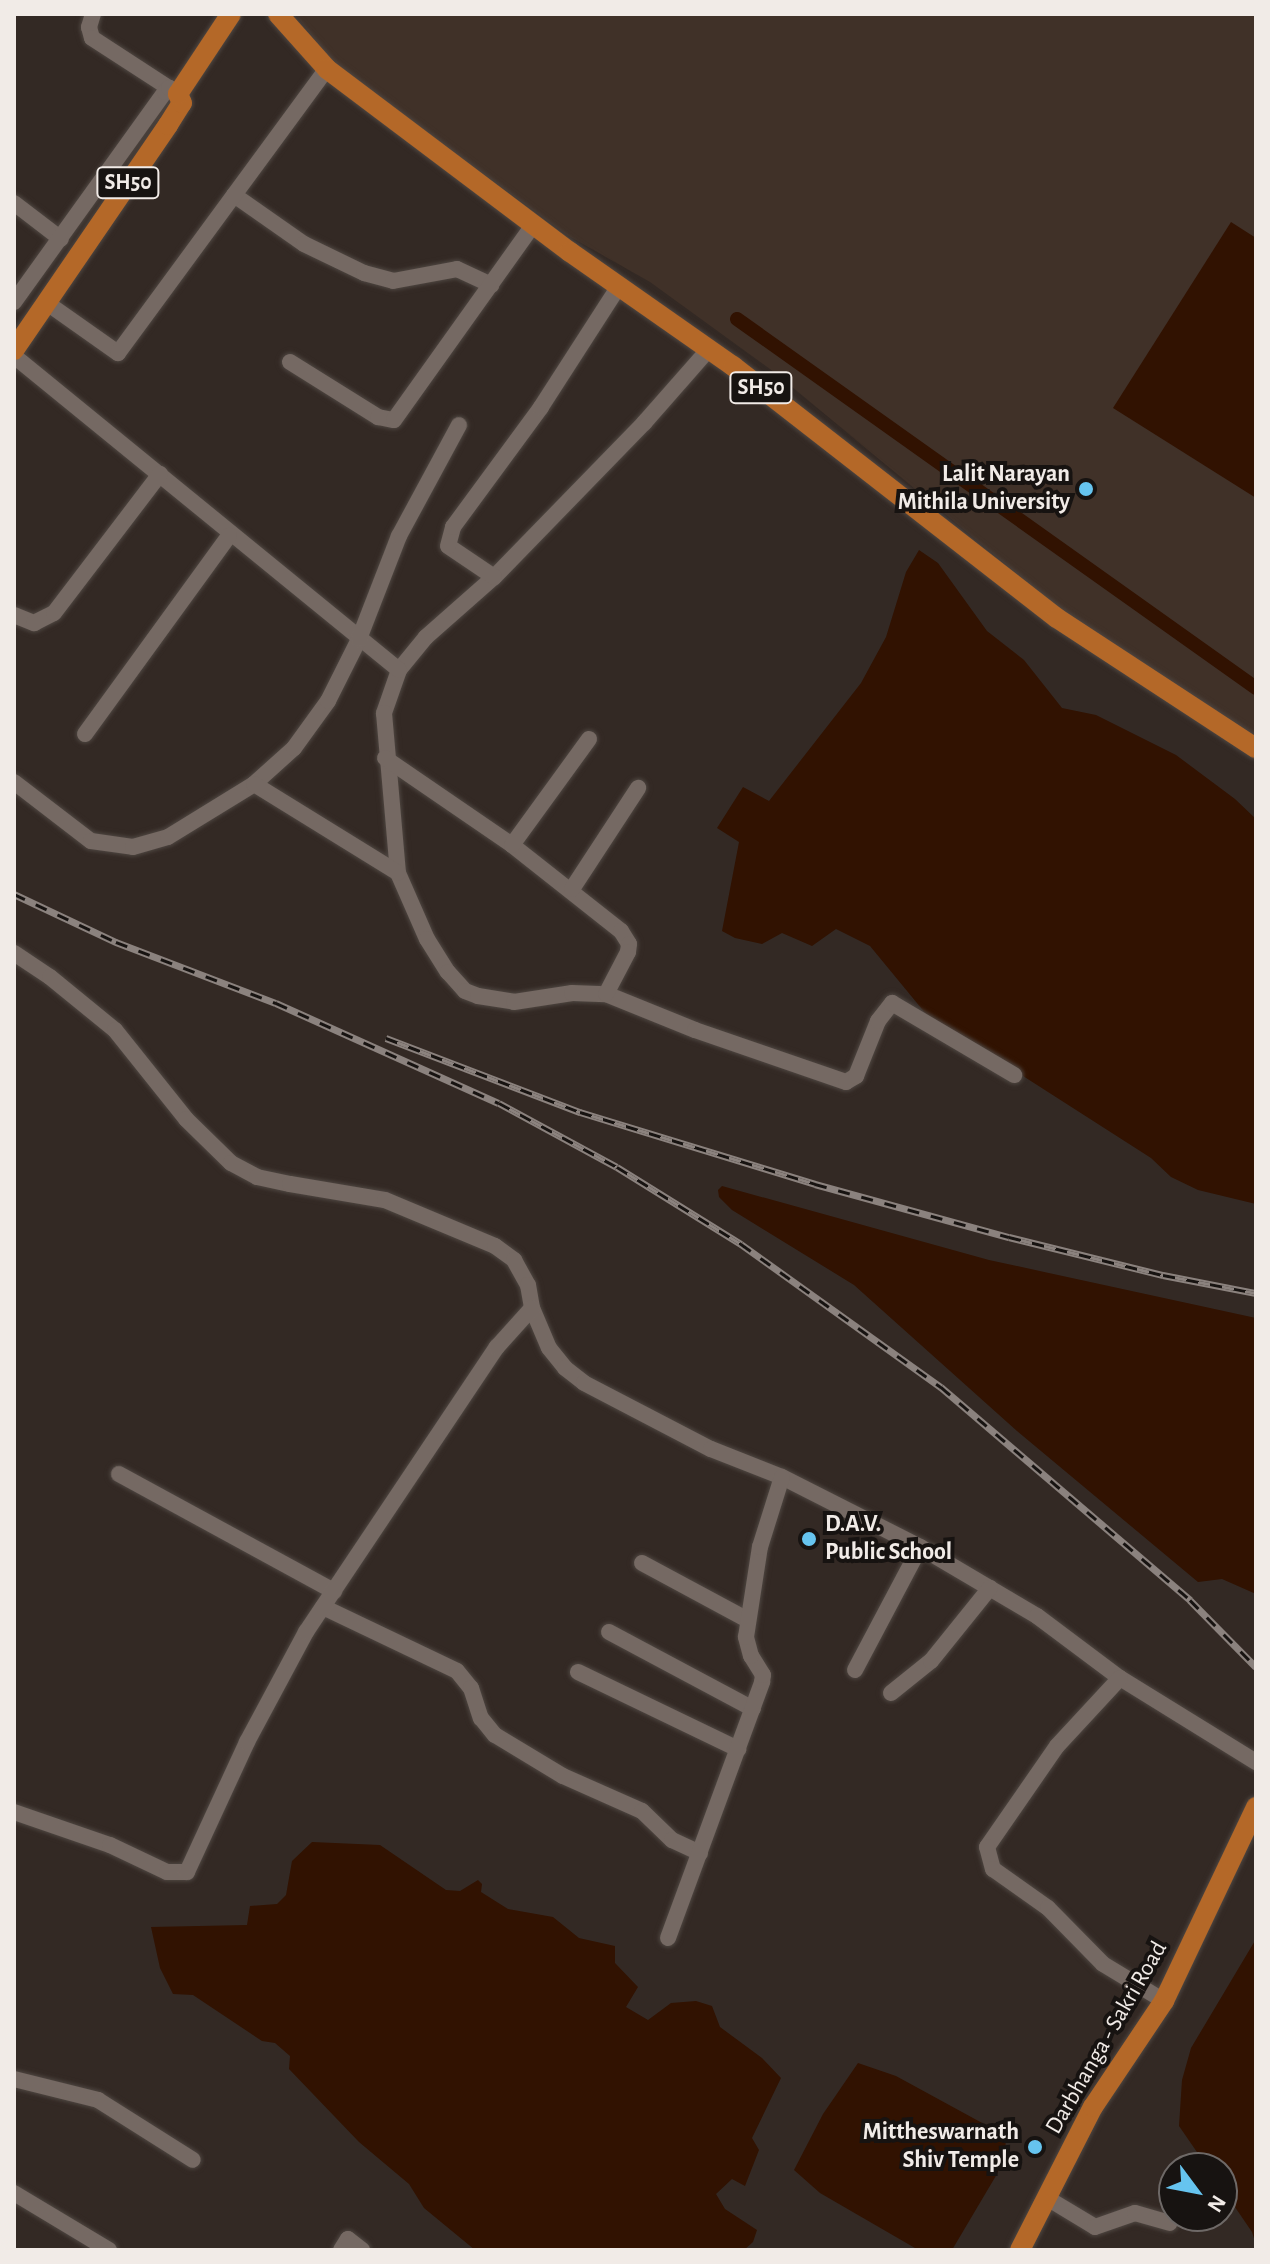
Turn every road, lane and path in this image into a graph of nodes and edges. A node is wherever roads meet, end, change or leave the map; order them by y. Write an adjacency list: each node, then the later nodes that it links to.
1 (93, 14): 5 (street)
2 (231, 14): 5 (main road, SH50)
3 (278, 14): 4 (main road, SH50)
4 (327, 69): 6 (street); 8 (main road, SH50)
5 (173, 91): 9 (street); 13 (main road, SH50); 14 (main road)
6 (234, 195): 10 (street); 13 (street)
7 (14, 203): 9 (street)
8 (534, 224): 10 (street); 11 (main road, SH50)
9 (61, 239): 12 (street)
10 (491, 285): 18 (street)
11 (619, 286): 15 (main road, SH50); 22 (street)
12 (14, 302)
13 (47, 303): 16 (main road, SH50)
14 (14, 326)
15 (709, 349): 22 (street); 28 (main road, SH50)
16 (14, 350)
17 (14, 356): 20 (street)
18 (290, 362)
19 (459, 425): 24 (street)
20 (160, 474): 21 (street); 23 (street)
21 (229, 536): 24 (street); 26 (street)
22 (494, 577): 25 (street)
23 (14, 615)
24 (359, 639): 25 (street); 31 (street)
25 (399, 670): 29 (street)
26 (85, 734)
27 (589, 739): 33 (street)
28 (1256, 748)
29 (385, 758): 33 (street); 34 (street)
30 (14, 782): 31 (street)
31 (254, 784): 34 (street)
32 (638, 788): 35 (street)
33 (512, 845): 35 (street)
34 (398, 873): 37 (street)
35 (572, 889): 37 (street)
36 (14, 953): 39 (street)
37 (606, 994): 38 (street)
38 (1014, 1075)
39 (532, 1308): 41 (street); 45 (street)
40 (119, 1474): 45 (street)
41 (782, 1477): 42 (street); 47 (street)
42 (920, 1547): 44 (street); 49 (street)
43 (642, 1563): 47 (street)
44 (990, 1588): 51 (street); 52 (street)
45 (334, 1591): 46 (street)
46 (323, 1607): 57 (street); 58 (street)
47 (748, 1620): 53 (street)
48 (609, 1632): 53 (street)
49 (855, 1670)
50 (578, 1672): 54 (street)
51 (1120, 1678): 55 (street); 60 (street)
52 (891, 1693)
53 (753, 1709): 54 (street)
54 (738, 1749): 58 (street)
55 (1256, 1762)
56 (1256, 1807): 60 (main road, Darbhanga - Sakri Road)
57 (14, 1812)
58 (700, 1853): 59 (street)
59 (668, 1938)
60 (1164, 2001): 64 (main road, Darbhanga - Sakri Road)
61 (14, 2079): 62 (street)
62 (193, 2160)
63 (14, 2193): 67 (street)
64 (1047, 2198): 65 (street); 66 (main road, Darbhanga - Sakri Road)
65 (1158, 2220)
66 (1027, 2247)
67 (109, 2250)
68 (341, 2250): 69 (street)
69 (362, 2250)

